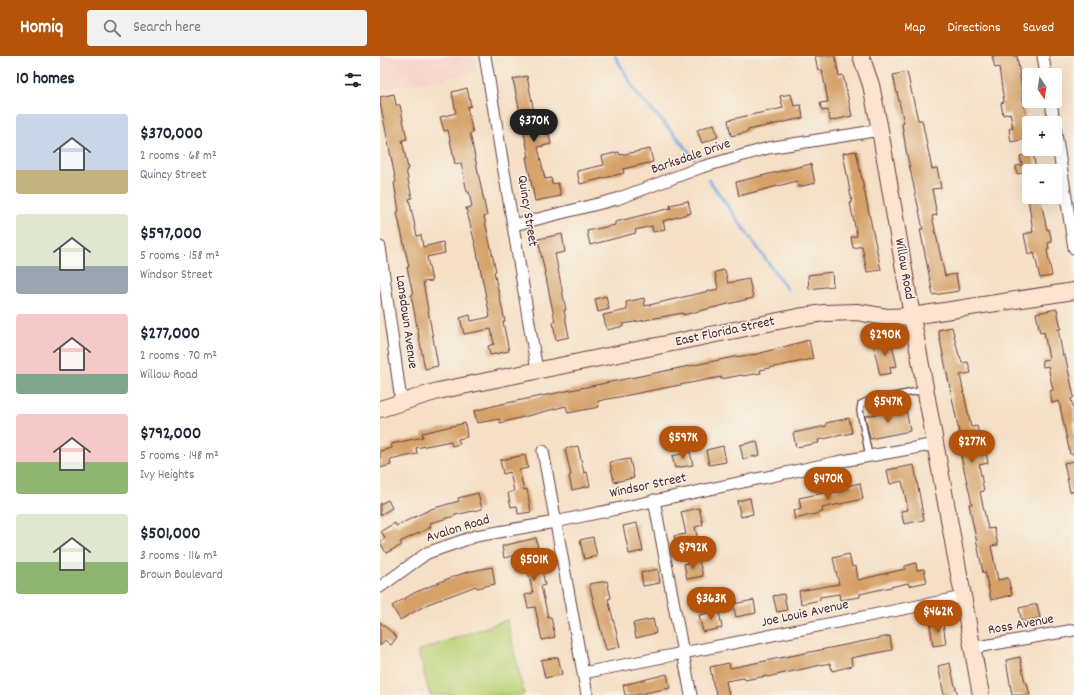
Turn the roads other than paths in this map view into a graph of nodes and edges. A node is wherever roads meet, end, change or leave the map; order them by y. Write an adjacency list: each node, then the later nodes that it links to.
1 (485, 56): 7 (street, Quincy Street)
2 (861, 56): 5 (main road, Willow Road)
3 (1043, 56): 4 (street)
4 (1045, 68)
5 (880, 130): 7 (street, Barksdale Drive); 12 (main road, Willow Road)
6 (1060, 156): 9 (street)
7 (514, 225): 13 (street, Quincy Street)
8 (380, 247): 10 (street, Lansdown Avenue)
9 (1074, 248)
10 (382, 274): 15 (street, Lansdown Avenue)
11 (1074, 291): 12 (main road, East Florida Street)
12 (912, 316): 13 (main road, East Florida Street); 14 (main road, Willow Road)
13 (537, 371): 15 (main road, East Florida Street)
14 (926, 390): 17 (main road, Willow Road); 19 (lane)
15 (401, 401): 16 (main road, East Florida Street)
16 (380, 409)
17 (936, 444): 19 (street, Windsor Street); 23 (main road, Willow Road)
18 (543, 451): 21 (street)
19 (870, 456): 20 (street, Windsor Street)
20 (654, 500): 21 (street, Windsor Street); 26 (street)
21 (555, 522): 22 (street, Avalon Road); 27 (street)
22 (380, 587)
23 (963, 597): 25 (main road, Willow Road); 26 (street, Joe Louis Avenue)
24 (1074, 630): 25 (street, Ross Avenue)
25 (972, 648): 30 (main road, Willow Road)
26 (684, 654): 27 (street, Joe Louis Avenue); 29 (street)
27 (583, 674): 28 (street)
28 (587, 695)
29 (691, 695)
30 (981, 695)

